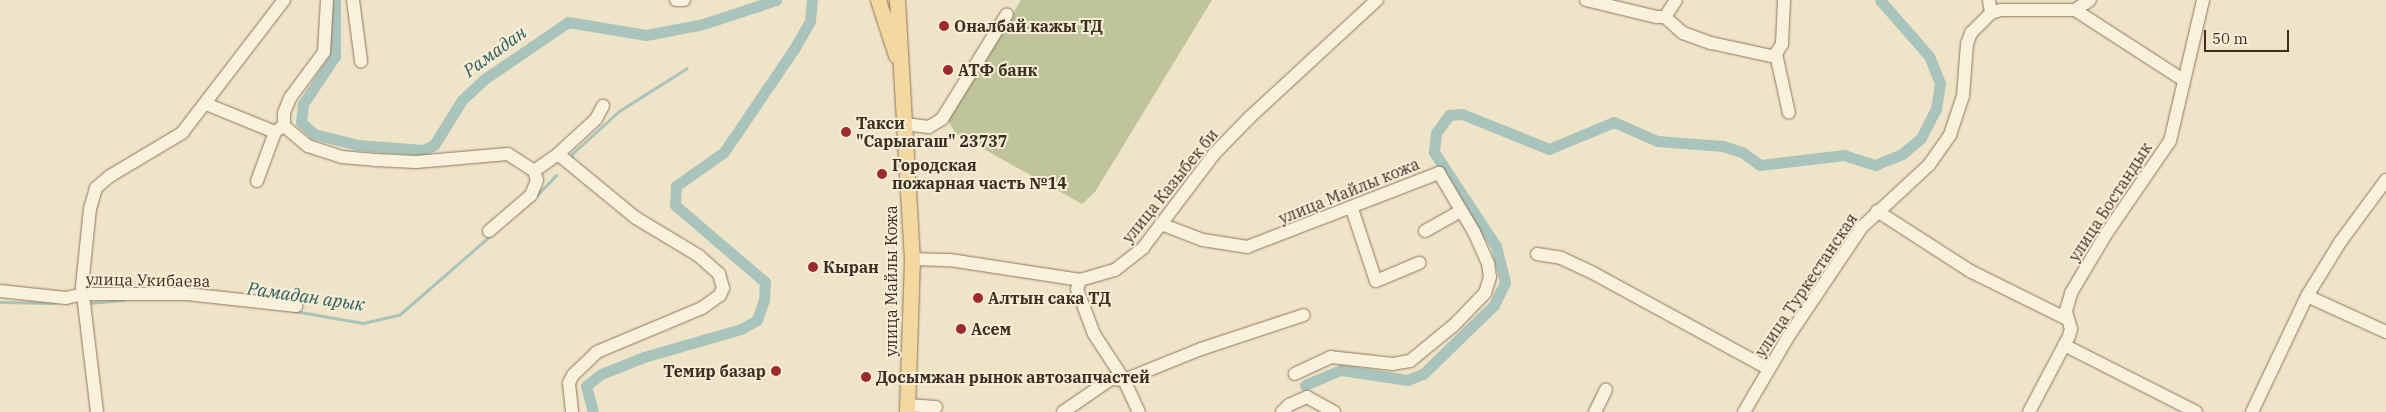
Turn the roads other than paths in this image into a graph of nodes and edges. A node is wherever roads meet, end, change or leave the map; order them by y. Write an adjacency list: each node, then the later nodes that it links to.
1 (284, 0): 23 (street)
2 (327, 0): 27 (street)
3 (353, 0): 20 (street)
4 (676, 0): 5 (street)
5 (684, 0)
6 (878, 0): 21 (main road)
7 (896, 0): 21 (main road, улица Майлы Кожа)
8 (1377, 0): 35 (street, улица Казыбек би)
9 (1586, 0): 18 (street)
10 (1676, 0): 18 (street)
11 (1784, 0): 19 (street)
12 (1989, 0): 16 (street)
13 (2090, 0): 15 (street)
14 (2204, 0): 22 (street, улица Бостандык)
15 (2075, 10): 16 (street); 22 (street)
16 (1991, 13): 34 (street)
17 (1007, 14): 26 (street)
18 (1665, 17): 19 (street)
19 (1776, 54): 25 (street)
20 (361, 61)
21 (900, 62): 26 (main road, улица Майлы Кожа)
22 (2183, 80): 47 (street, улица Бостандык)
23 (206, 104): 27 (street); 42 (street)
24 (603, 106): 28 (street)
25 (1789, 113)
26 (904, 124): 39 (main road, улица Майлы Кожа)
27 (280, 129): 29 (street); 31 (street)
28 (558, 154): 29 (street); 57 (street)
29 (534, 171): 36 (street)
30 (2386, 180): 44 (street)
31 (258, 181)
32 (1352, 209): 33 (street, улица Майлы кожа); 35 (street, улица Майлы кожа); 40 (street)
33 (1461, 211): 37 (street); 51 (street, улица Майлы кожа)
34 (1877, 211): 47 (street, улица Туркестанская); 50 (street, улица Туркестанская)
35 (1161, 224): 41 (street, улица Казыбек би)
36 (489, 231)
37 (1425, 231)
38 (1537, 254): 50 (street)
39 (912, 259): 41 (street, улица Казыбек би); 55 (main road, улица Майлы Кожа)
40 (1419, 263)
41 (1080, 280): 52 (street)
42 (83, 290): 43 (street, улица Укибаева); 45 (street, улица Укибаева); 56 (street)
43 (0, 291)
44 (2307, 296): 48 (street); 66 (street)
45 (296, 306)
46 (1304, 315): 52 (street)
47 (2068, 319): 49 (street, улица Бостандык)
48 (2386, 332)
49 (2064, 345): 64 (street, улица Бостандык); 65 (street)
50 (1769, 368): 63 (street, улица Туркестанская)
51 (1296, 374)
52 (1124, 380): 58 (street); 59 (street)
53 (1606, 389): 62 (street)
54 (936, 407): 55 (street)
55 (907, 408)
56 (97, 412)
57 (572, 412)
58 (1063, 412)
59 (1139, 412)
60 (1282, 412): 61 (street)
61 (1334, 412)
62 (1595, 412)
63 (1744, 412)
64 (2029, 412)
65 (2196, 412)
66 (2252, 412)

